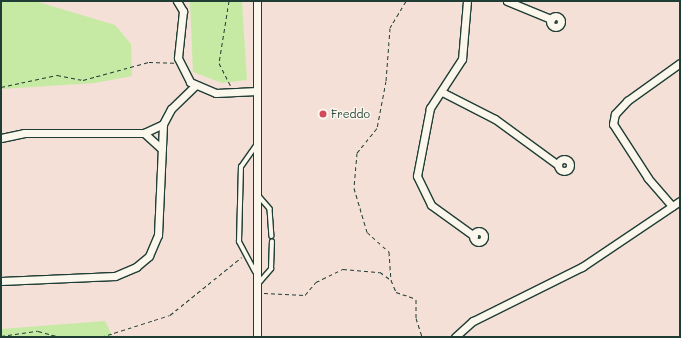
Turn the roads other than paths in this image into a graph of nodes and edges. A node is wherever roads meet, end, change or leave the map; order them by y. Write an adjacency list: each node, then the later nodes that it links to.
1 (176, 1): 7 (street)
2 (256, 1): 8 (street)
3 (467, 1): 9 (street)
4 (507, 1): 5 (street)
5 (551, 20)
6 (680, 63): 18 (street)
7 (195, 86): 8 (street); 10 (street)
8 (257, 91): 13 (street)
9 (442, 92): 15 (street); 20 (street)
10 (163, 124): 11 (street); 14 (street)
11 (144, 133): 12 (street); 14 (street)
12 (1, 138)
13 (257, 144): 16 (street); 22 (lane)
14 (162, 149): 23 (street)
15 (558, 165)
16 (258, 194): 19 (lane); 22 (street)
17 (680, 201): 18 (street)
18 (672, 206): 26 (street)
19 (272, 236)
20 (474, 236)
21 (272, 242): 24 (lane)
22 (258, 276): 24 (street)
23 (1, 281)
24 (258, 284): 25 (street)
25 (257, 337)
26 (455, 337)

